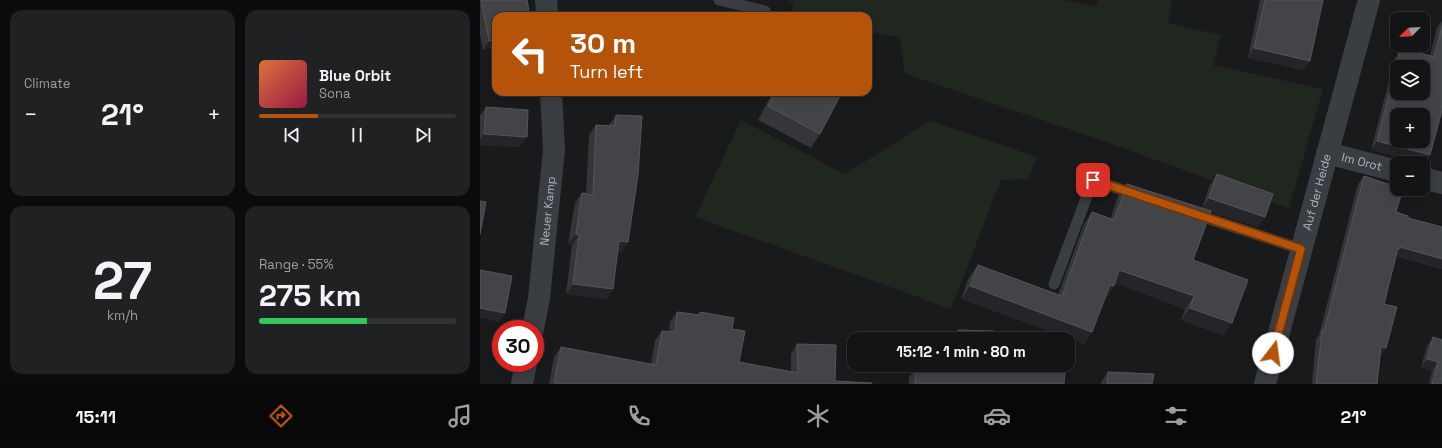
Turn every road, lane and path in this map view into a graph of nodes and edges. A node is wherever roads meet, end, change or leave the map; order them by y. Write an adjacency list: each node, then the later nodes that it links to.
1 (546, 0): 5 (street)
2 (719, 0): 4 (lane)
3 (1369, 0): 7 (street, Auf der Heide)
4 (765, 11)
5 (547, 12)
6 (551, 96): 15 (street, Neuer Kamp)
7 (1327, 153): 8 (street, Im Orot); 13 (street, Auf der Heide)
8 (1390, 169)
9 (1430, 180): 10 (street)
10 (1442, 183)
11 (1145, 198): 14 (lane)
12 (1182, 210): 13 (lane)
13 (1301, 249): 18 (street, Auf der Heide)
14 (1054, 284)
15 (535, 320)
16 (524, 372): 17 (street)
17 (522, 384)
18 (1265, 384)

